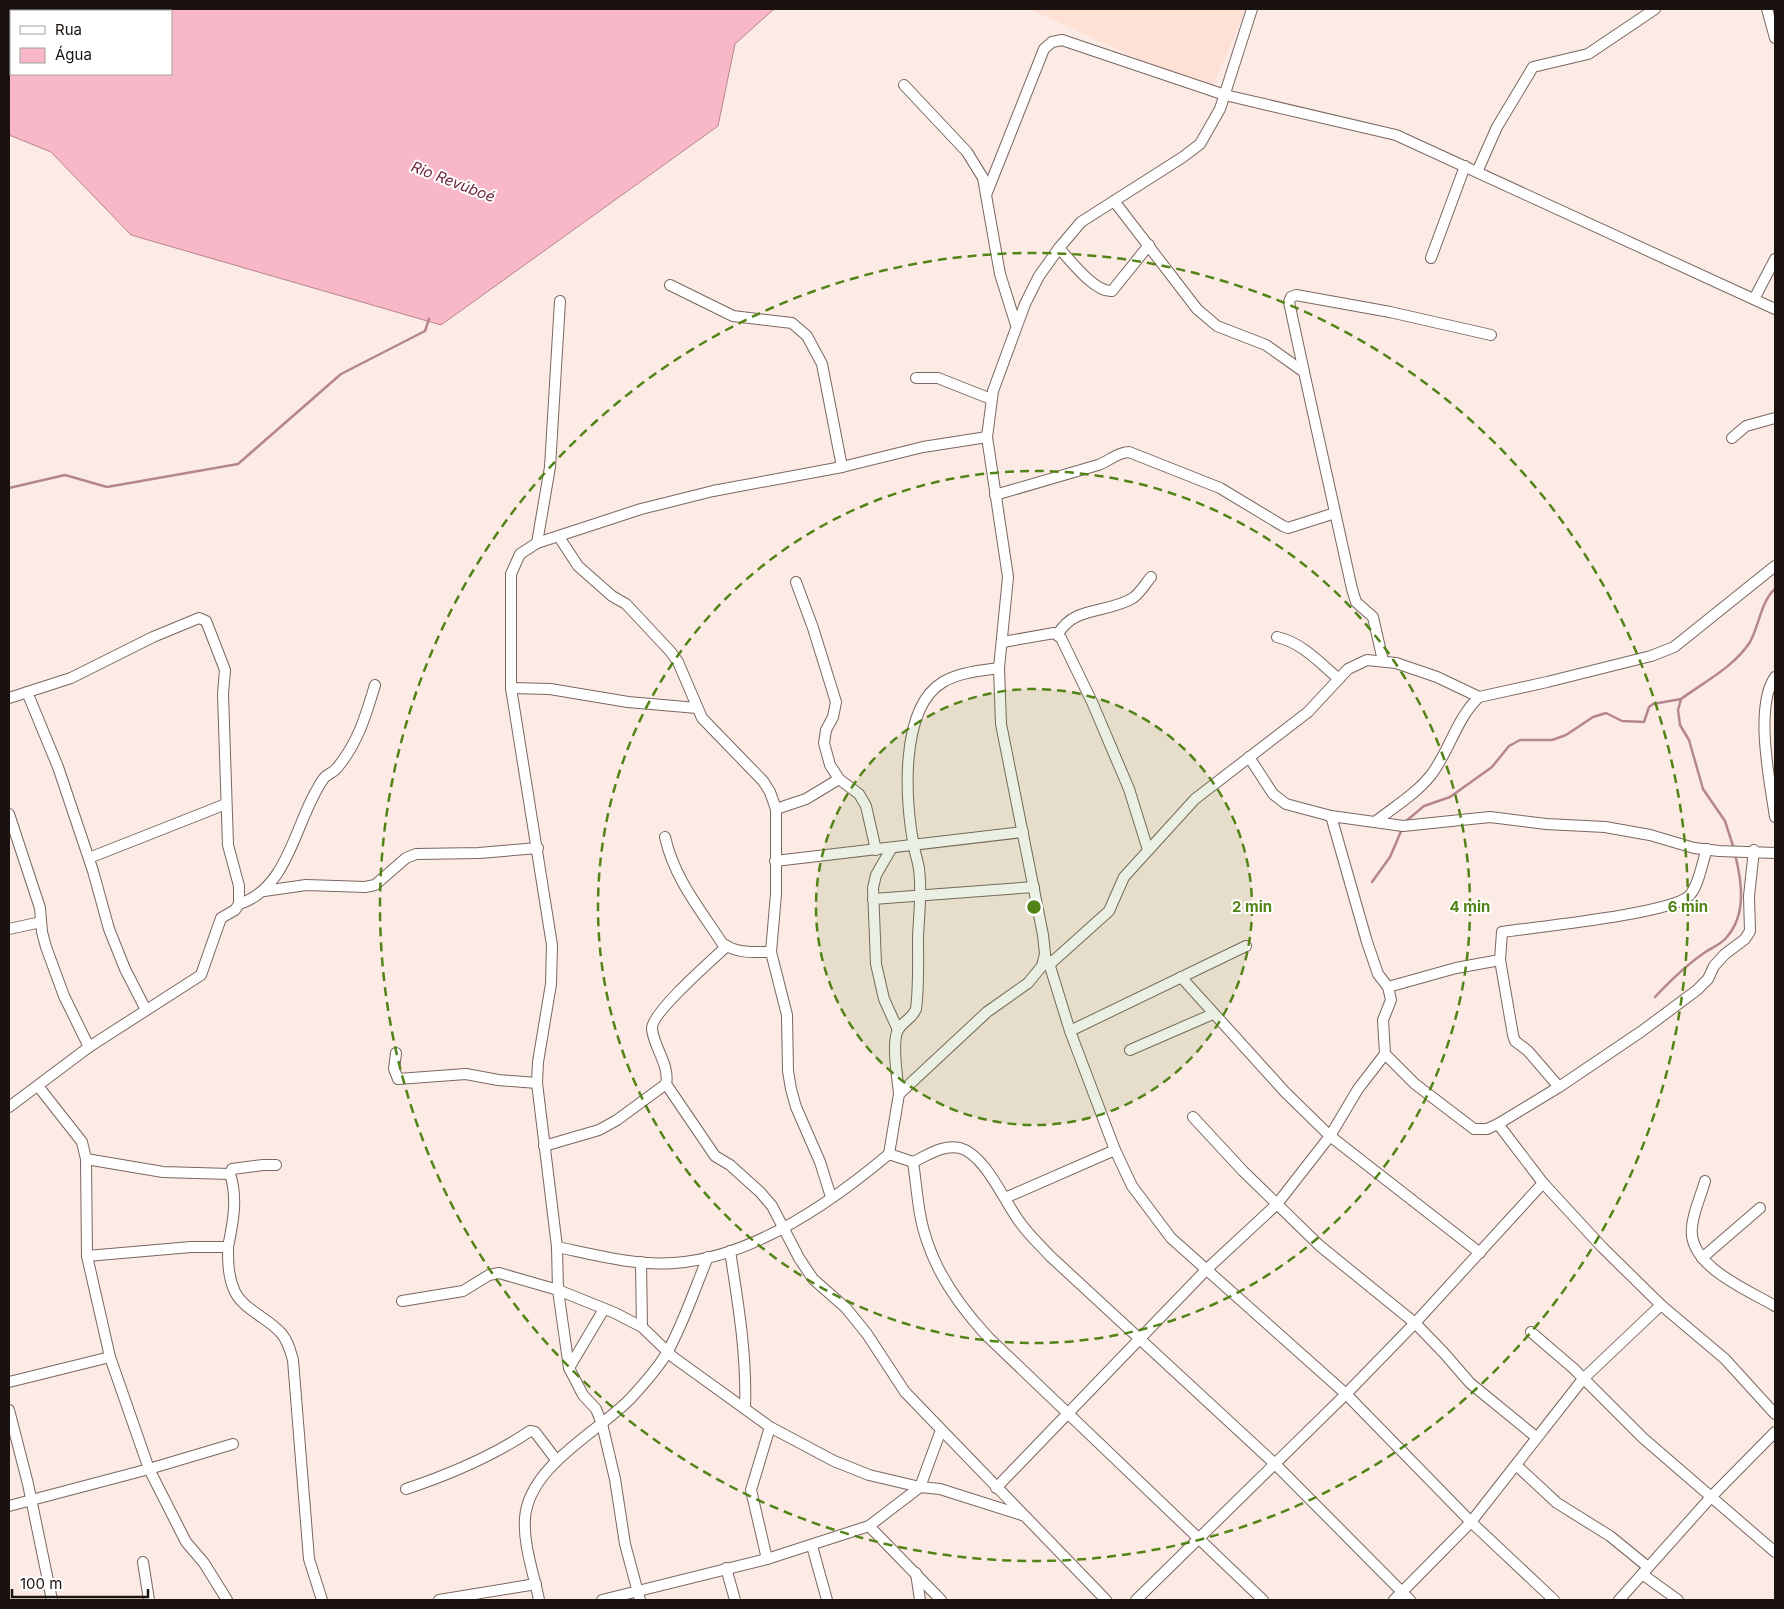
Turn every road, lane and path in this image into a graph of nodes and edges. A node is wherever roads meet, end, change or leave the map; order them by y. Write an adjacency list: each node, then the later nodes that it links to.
1 (1252, 9): 6 (street)
2 (1655, 9): 8 (street)
3 (1767, 9): 4 (street)
4 (1775, 38)
5 (904, 85): 9 (street)
6 (1225, 95): 7 (street); 9 (street); 10 (street)
7 (1465, 166): 8 (street); 13 (street)
8 (1477, 172): 16 (street)
9 (986, 195): 19 (street)
10 (1114, 202): 11 (street); 12 (street)
11 (1149, 245): 12 (street); 21 (street)
12 (1059, 248): 19 (street)
13 (1431, 258)
14 (1775, 259): 16 (street)
15 (670, 285): 27 (street)
16 (1754, 299): 18 (street)
17 (560, 301): 31 (street)
18 (1775, 309)
19 (1016, 325): 23 (street)
20 (1491, 336): 21 (street)
21 (1304, 372): 29 (street)
22 (916, 378): 23 (street)
23 (991, 398): 25 (street)
24 (1775, 418): 26 (street)
25 (987, 437): 27 (street); 28 (street)
26 (1732, 438)
27 (842, 467): 30 (street)
28 (995, 495): 29 (street); 37 (street)
29 (1335, 513): 38 (street)
30 (559, 537): 31 (street); 47 (street)
31 (537, 543): 43 (street)
32 (1775, 566): 45 (street)
33 (1151, 577): 35 (street)
34 (796, 582): 50 (street)
35 (1058, 634): 37 (street); 65 (street)
36 (1276, 637): 41 (street)
37 (1003, 642): 39 (street)
38 (1382, 661): 41 (street); 45 (street)
39 (999, 668): 58 (street); 60 (street)
40 (1775, 676): 48 (street)
41 (1340, 679): 49 (street)
42 (375, 685): 71 (street)
43 (512, 688): 47 (street); 61 (street)
44 (27, 692): 46 (street); 52 (street); 68 (street)
45 (1479, 697): 57 (street)
46 (9, 698)
47 (697, 708): 53 (street)
48 (1770, 716): 51 (street)
49 (1249, 757): 55 (street); 65 (street)
50 (839, 779): 53 (street); 64 (street)
51 (1773, 789): 56 (street)
52 (226, 804): 68 (street); 74 (street)
53 (776, 809): 69 (street)
54 (9, 814): 75 (street)
55 (1331, 816): 57 (street); 83 (street)
56 (1775, 817)
57 (1375, 822): 63 (street)
58 (1023, 832): 60 (street); 70 (street)
59 (665, 837): 77 (street)
60 (914, 846): 62 (street); 72 (street)
61 (538, 848): 71 (street); 92 (street)
62 (891, 849): 64 (street); 73 (street)
63 (1706, 849): 66 (street); 81 (street)
64 (876, 850): 69 (street)
65 (1148, 850): 80 (street)
66 (1754, 850): 67 (street); 95 (street)
67 (1775, 853)
68 (89, 858): 84 (street)
69 (775, 861): 79 (street)
70 (1034, 888): 72 (street); 80 (street)
71 (264, 891): 74 (street)
72 (921, 896): 73 (street); 86 (street)
73 (873, 899): 86 (street)
74 (239, 904): 84 (street)
75 (41, 922): 76 (street); 88 (street)
76 (9, 930)
77 (727, 946): 79 (street); 93 (street)
78 (1246, 946): 82 (street)
79 (772, 952): 110 (street)
80 (1048, 959): 87 (street); 96 (street)
81 (1500, 960): 83 (street); 95 (street)
82 (1181, 976): 85 (street); 87 (street)
83 (1388, 987): 91 (street)
84 (146, 1010): 88 (street)
85 (1213, 1014): 89 (street); 100 (street)
86 (898, 1030): 96 (street)
87 (1070, 1031): 102 (street)
88 (89, 1047): 94 (street)
89 (1130, 1050)
90 (396, 1054): 92 (street)
91 (1385, 1054): 99 (street); 100 (street)
92 (537, 1083): 101 (street)
93 (666, 1084): 101 (street); 114 (street)
94 (38, 1086): 97 (street); 104 (street)
95 (1559, 1086): 99 (street)
96 (899, 1094): 103 (street)
97 (9, 1107)
98 (1192, 1117): 112 (street)
99 (1498, 1124): 109 (street)
100 (1330, 1136): 112 (street); 118 (street)
101 (544, 1146): 116 (street)
102 (1115, 1150): 111 (street); 123 (street)
103 (889, 1154): 105 (street); 110 (street)
104 (86, 1159): 107 (street); 119 (street)
105 (913, 1162): 111 (street); 141 (street)
106 (276, 1165): 107 (street)
107 (230, 1174): 115 (street)
108 (1705, 1181): 121 (street)
109 (1544, 1183): 118 (street); 126 (street)
110 (830, 1197): 114 (street)
111 (1006, 1198): 132 (street)
112 (1277, 1204): 123 (street); 129 (street)
113 (1760, 1208): 121 (street)
114 (783, 1228): 117 (street); 145 (street)
115 (228, 1247): 119 (street); 176 (street)
116 (557, 1247): 122 (street); 124 (street)
117 (730, 1251): 120 (street); 139 (street)
118 (1480, 1253): 129 (street)
119 (87, 1256): 134 (street)
120 (708, 1257): 122 (street); 133 (street)
121 (1702, 1258): 127 (street)
122 (641, 1262): 130 (street)
123 (1206, 1270): 132 (street); 138 (street)
124 (558, 1290): 125 (street); 128 (street); 135 (street)
125 (402, 1301)
126 (1661, 1305): 136 (street); 142 (street)
127 (1775, 1306)
128 (604, 1309): 130 (street); 135 (street)
129 (1415, 1323): 138 (street); 147 (street)
130 (642, 1327): 133 (street)
131 (1531, 1332): 136 (street)
132 (1138, 1340): 141 (street); 150 (street)
133 (668, 1352): 139 (street); 143 (street)
134 (110, 1357): 137 (street); 152 (street)
135 (570, 1368): 143 (street)
136 (1583, 1379): 147 (street); 156 (street)
137 (9, 1382)
138 (1346, 1394): 150 (street); 160 (street)
139 (745, 1408): 144 (street)
140 (9, 1410): 157 (street)
141 (1068, 1413): 154 (street); 162 (street)
142 (1775, 1414)
143 (602, 1424): 149 (street); 172 (street)
144 (770, 1427): 153 (street); 165 (street)
145 (941, 1430): 153 (street); 154 (street)
146 (1775, 1432): 156 (street)
147 (1536, 1437): 151 (street)
148 (233, 1444): 152 (street)
149 (557, 1461): 155 (street); 170 (street)
150 (1274, 1463): 162 (street); 171 (street)
151 (1516, 1465): 160 (street); 168 (street)
152 (149, 1469): 157 (street); 175 (street)
153 (920, 1487): 159 (street); 161 (street)
154 (996, 1488): 159 (street)
155 (406, 1489)
156 (1711, 1497): 164 (street); 168 (street)
157 (30, 1500): 158 (street); 173 (street)
158 (9, 1506)
159 (1022, 1515): 184 (street)
160 (1471, 1522): 171 (street); 189 (street)
161 (869, 1526): 163 (street); 169 (street)
162 (1198, 1536): 185 (street); 186 (street)
163 (812, 1546): 165 (street); 181 (street)
164 (1775, 1552)
165 (767, 1559): 167 (street)
166 (143, 1562): 174 (street)
167 (726, 1568): 172 (street); 180 (street)
168 (1645, 1571): 190 (street); 191 (street)
169 (916, 1573): 182 (street); 183 (street)
170 (536, 1584): 177 (street); 178 (street)
171 (1402, 1592): 187 (street); 188 (street)
172 (638, 1595): 179 (street)
173 (52, 1600)
174 (149, 1600)
175 (227, 1600)
176 (322, 1600)
177 (439, 1600)
178 (539, 1600)
179 (602, 1600)
180 (735, 1600)
181 (827, 1600)
182 (920, 1600)
183 (941, 1600)
184 (1106, 1600)
185 (1136, 1600)
186 (1263, 1600)
187 (1394, 1600)
188 (1410, 1600)
189 (1554, 1600)
190 (1619, 1600)
191 (1678, 1600)

